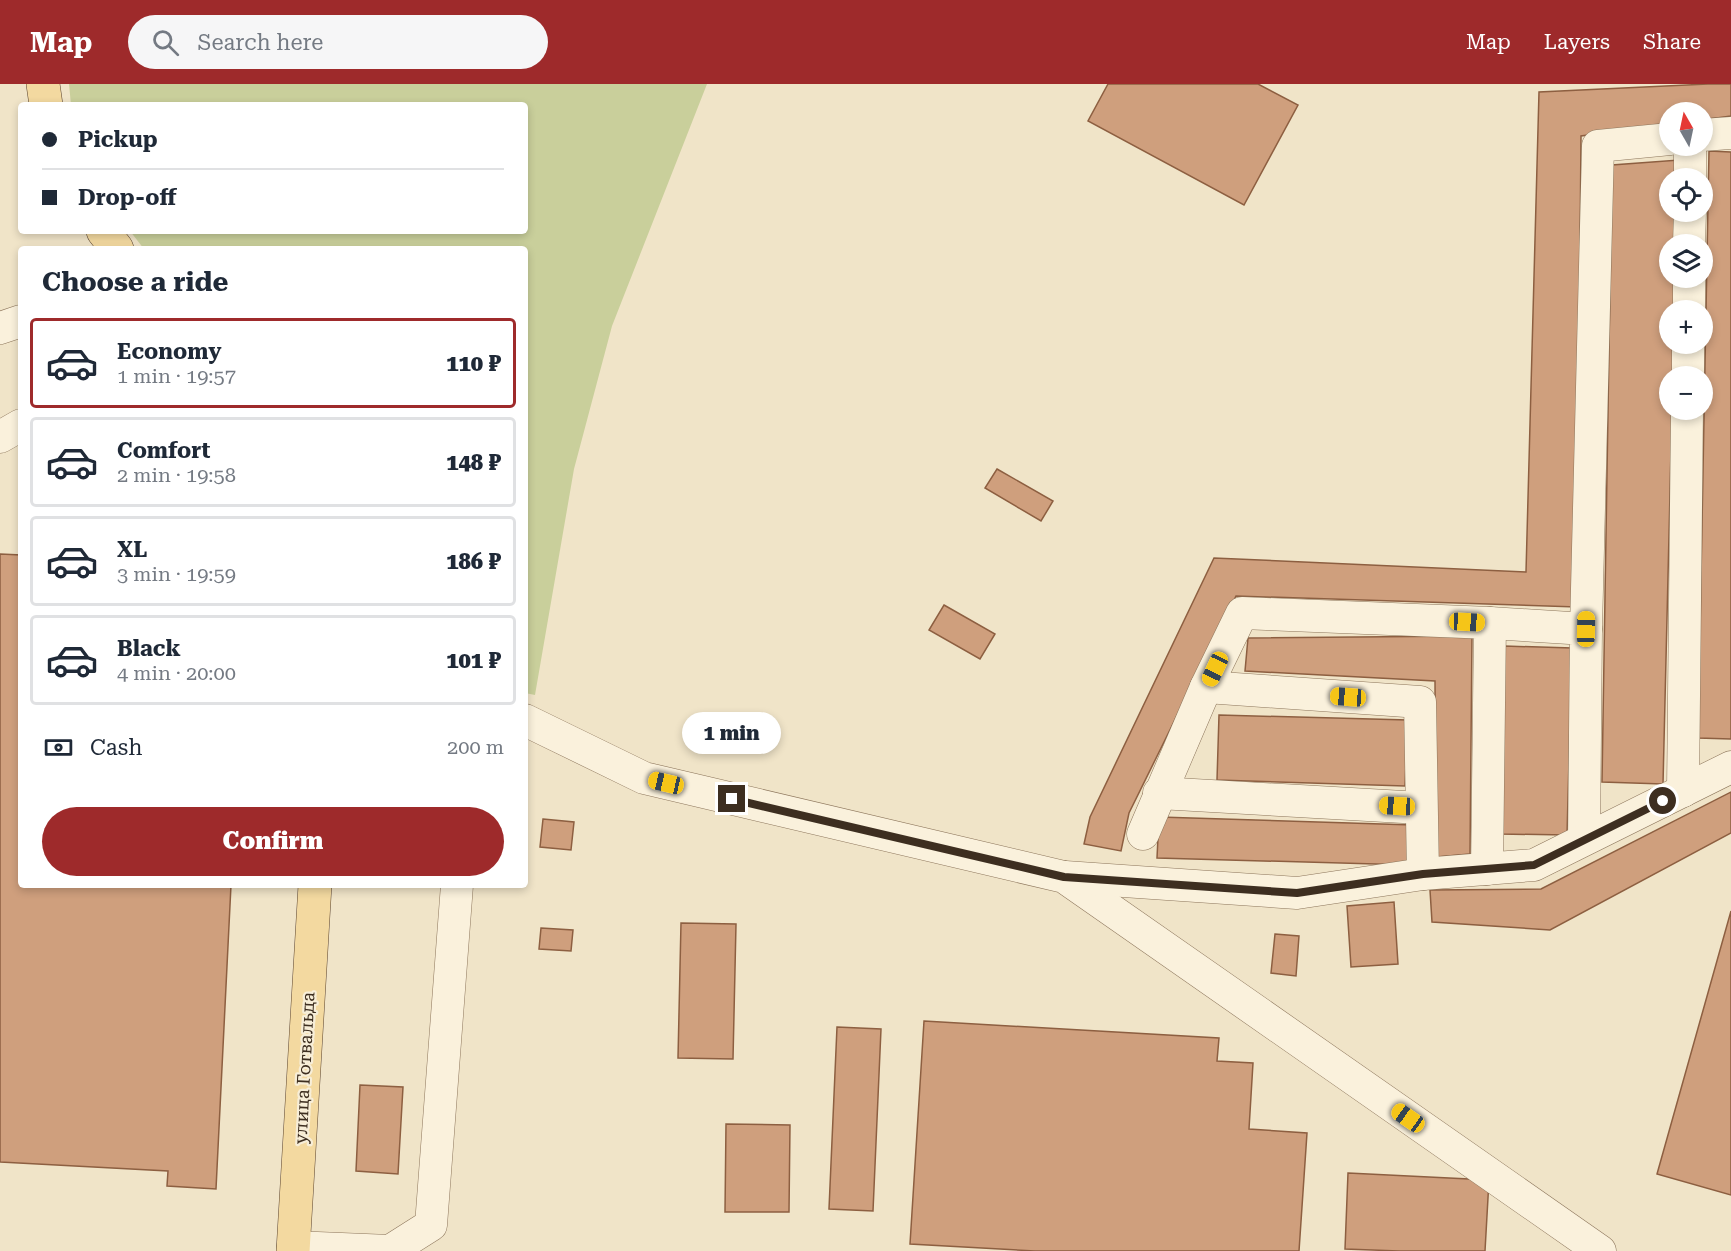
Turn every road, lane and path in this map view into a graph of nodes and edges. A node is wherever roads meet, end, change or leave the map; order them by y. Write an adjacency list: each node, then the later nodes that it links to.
1 (43, 84): 2 (main road)
2 (46, 102)
3 (1731, 133): 4 (lane)
4 (1713, 134)
5 (1659, 140): 14 (lane)
6 (105, 234): 7 (main road)
7 (115, 246)
8 (18, 322): 9 (lane)
9 (0, 328)
10 (1687, 420): 18 (lane)
11 (18, 427): 12 (lane)
12 (0, 437)
13 (1490, 623): 14 (lane); 15 (lane); 23 (lane)
14 (1586, 629): 22 (lane)
15 (1206, 687): 19 (lane); 20 (lane)
16 (528, 721): 25 (lane)
17 (1731, 767): 18 (lane)
18 (1683, 791): 22 (lane)
19 (1159, 793): 20 (lane); 21 (lane)
20 (1421, 808): 24 (lane)
21 (1143, 834)
22 (1584, 839): 23 (lane)
23 (1487, 869): 24 (lane)
24 (1423, 874): 25 (lane)
25 (1064, 877): 30 (lane)
26 (315, 888): 28 (main road, улица Готвальда)
27 (457, 888): 29 (lane)
28 (293, 1249): 29 (lane)
29 (390, 1251)
30 (1600, 1251)

